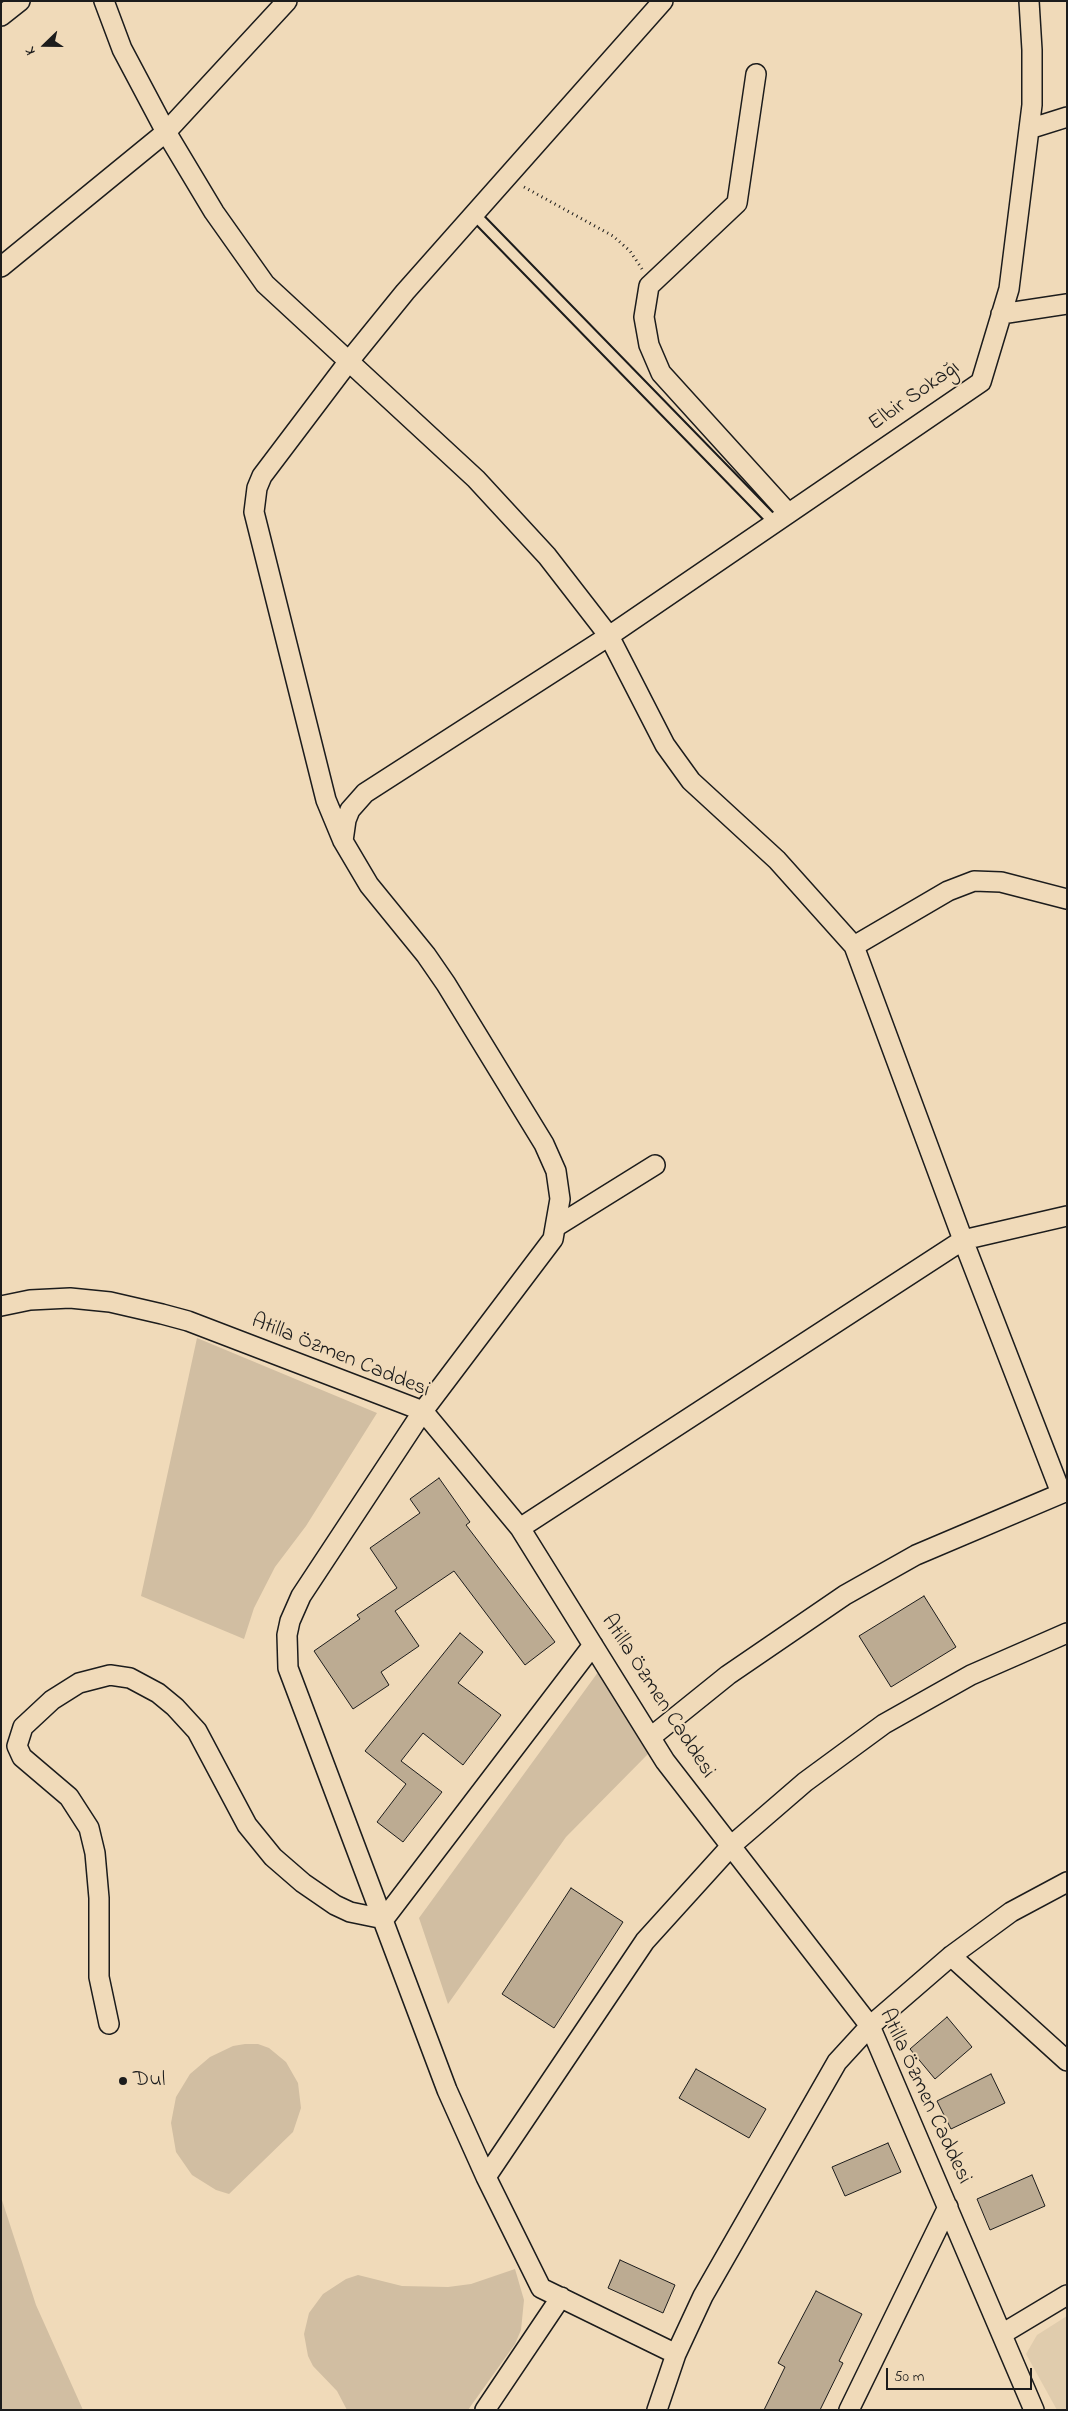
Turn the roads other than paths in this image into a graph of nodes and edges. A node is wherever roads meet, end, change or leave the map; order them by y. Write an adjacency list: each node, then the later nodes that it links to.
1 (20, 1): 6 (street)
2 (104, 1): 10 (street)
3 (287, 1): 10 (street)
4 (1030, 1): 9 (street, Elbir Sokağı)
5 (657, 3): 11 (street)
6 (1, 16)
7 (756, 74): 16 (street)
8 (1067, 117): 9 (street)
9 (1029, 129): 14 (street, Elbir Sokağı)
10 (166, 132): 12 (street); 15 (street)
11 (474, 214): 15 (street); 16 (lane)
12 (1, 267)
13 (1067, 304): 14 (street)
14 (1001, 314): 16 (street, Elbir Sokağı)
15 (349, 361): 17 (street); 18 (street)
16 (781, 518): 17 (street, Elbir Sokağı)
17 (609, 636): 18 (street, Elbir Sokağı); 20 (street)
18 (343, 841): 23 (street)
19 (1067, 899): 20 (street)
20 (854, 946): 24 (street)
21 (655, 1165): 23 (street)
22 (1067, 1216): 24 (street)
23 (557, 1226): 26 (street)
24 (963, 1240): 27 (street); 28 (street)
25 (1, 1306): 26 (street, Atilla Özmen Caddesi)
26 (423, 1411): 28 (street, Atilla Özmen Caddesi); 34 (street)
27 (1064, 1492): 31 (street)
28 (520, 1528): 30 (street, Atilla Özmen Caddesi)
29 (1067, 1633): 32 (street)
30 (593, 1645): 31 (street, Atilla Özmen Caddesi); 34 (street)
31 (651, 1737): 32 (street, Atilla Özmen Caddesi)
32 (732, 1845): 37 (street, Atilla Özmen Caddesi); 39 (street)
33 (1067, 1882): 35 (street)
34 (384, 1919): 36 (street); 39 (street)
35 (951, 1956): 37 (street); 38 (street)
36 (109, 2024)
37 (870, 2026): 40 (street, Atilla Özmen Caddesi); 44 (street)
38 (1067, 2061)
39 (486, 2177): 42 (street)
40 (948, 2207): 43 (street, Atilla Özmen Caddesi); 47 (street)
41 (1067, 2295): 43 (street)
42 (561, 2298): 44 (street); 46 (street)
43 (1002, 2334): 48 (street, Atilla Özmen Caddesi)
44 (676, 2354): 45 (street)
45 (657, 2409)
46 (485, 2410)
47 (849, 2410)
48 (1034, 2410)

